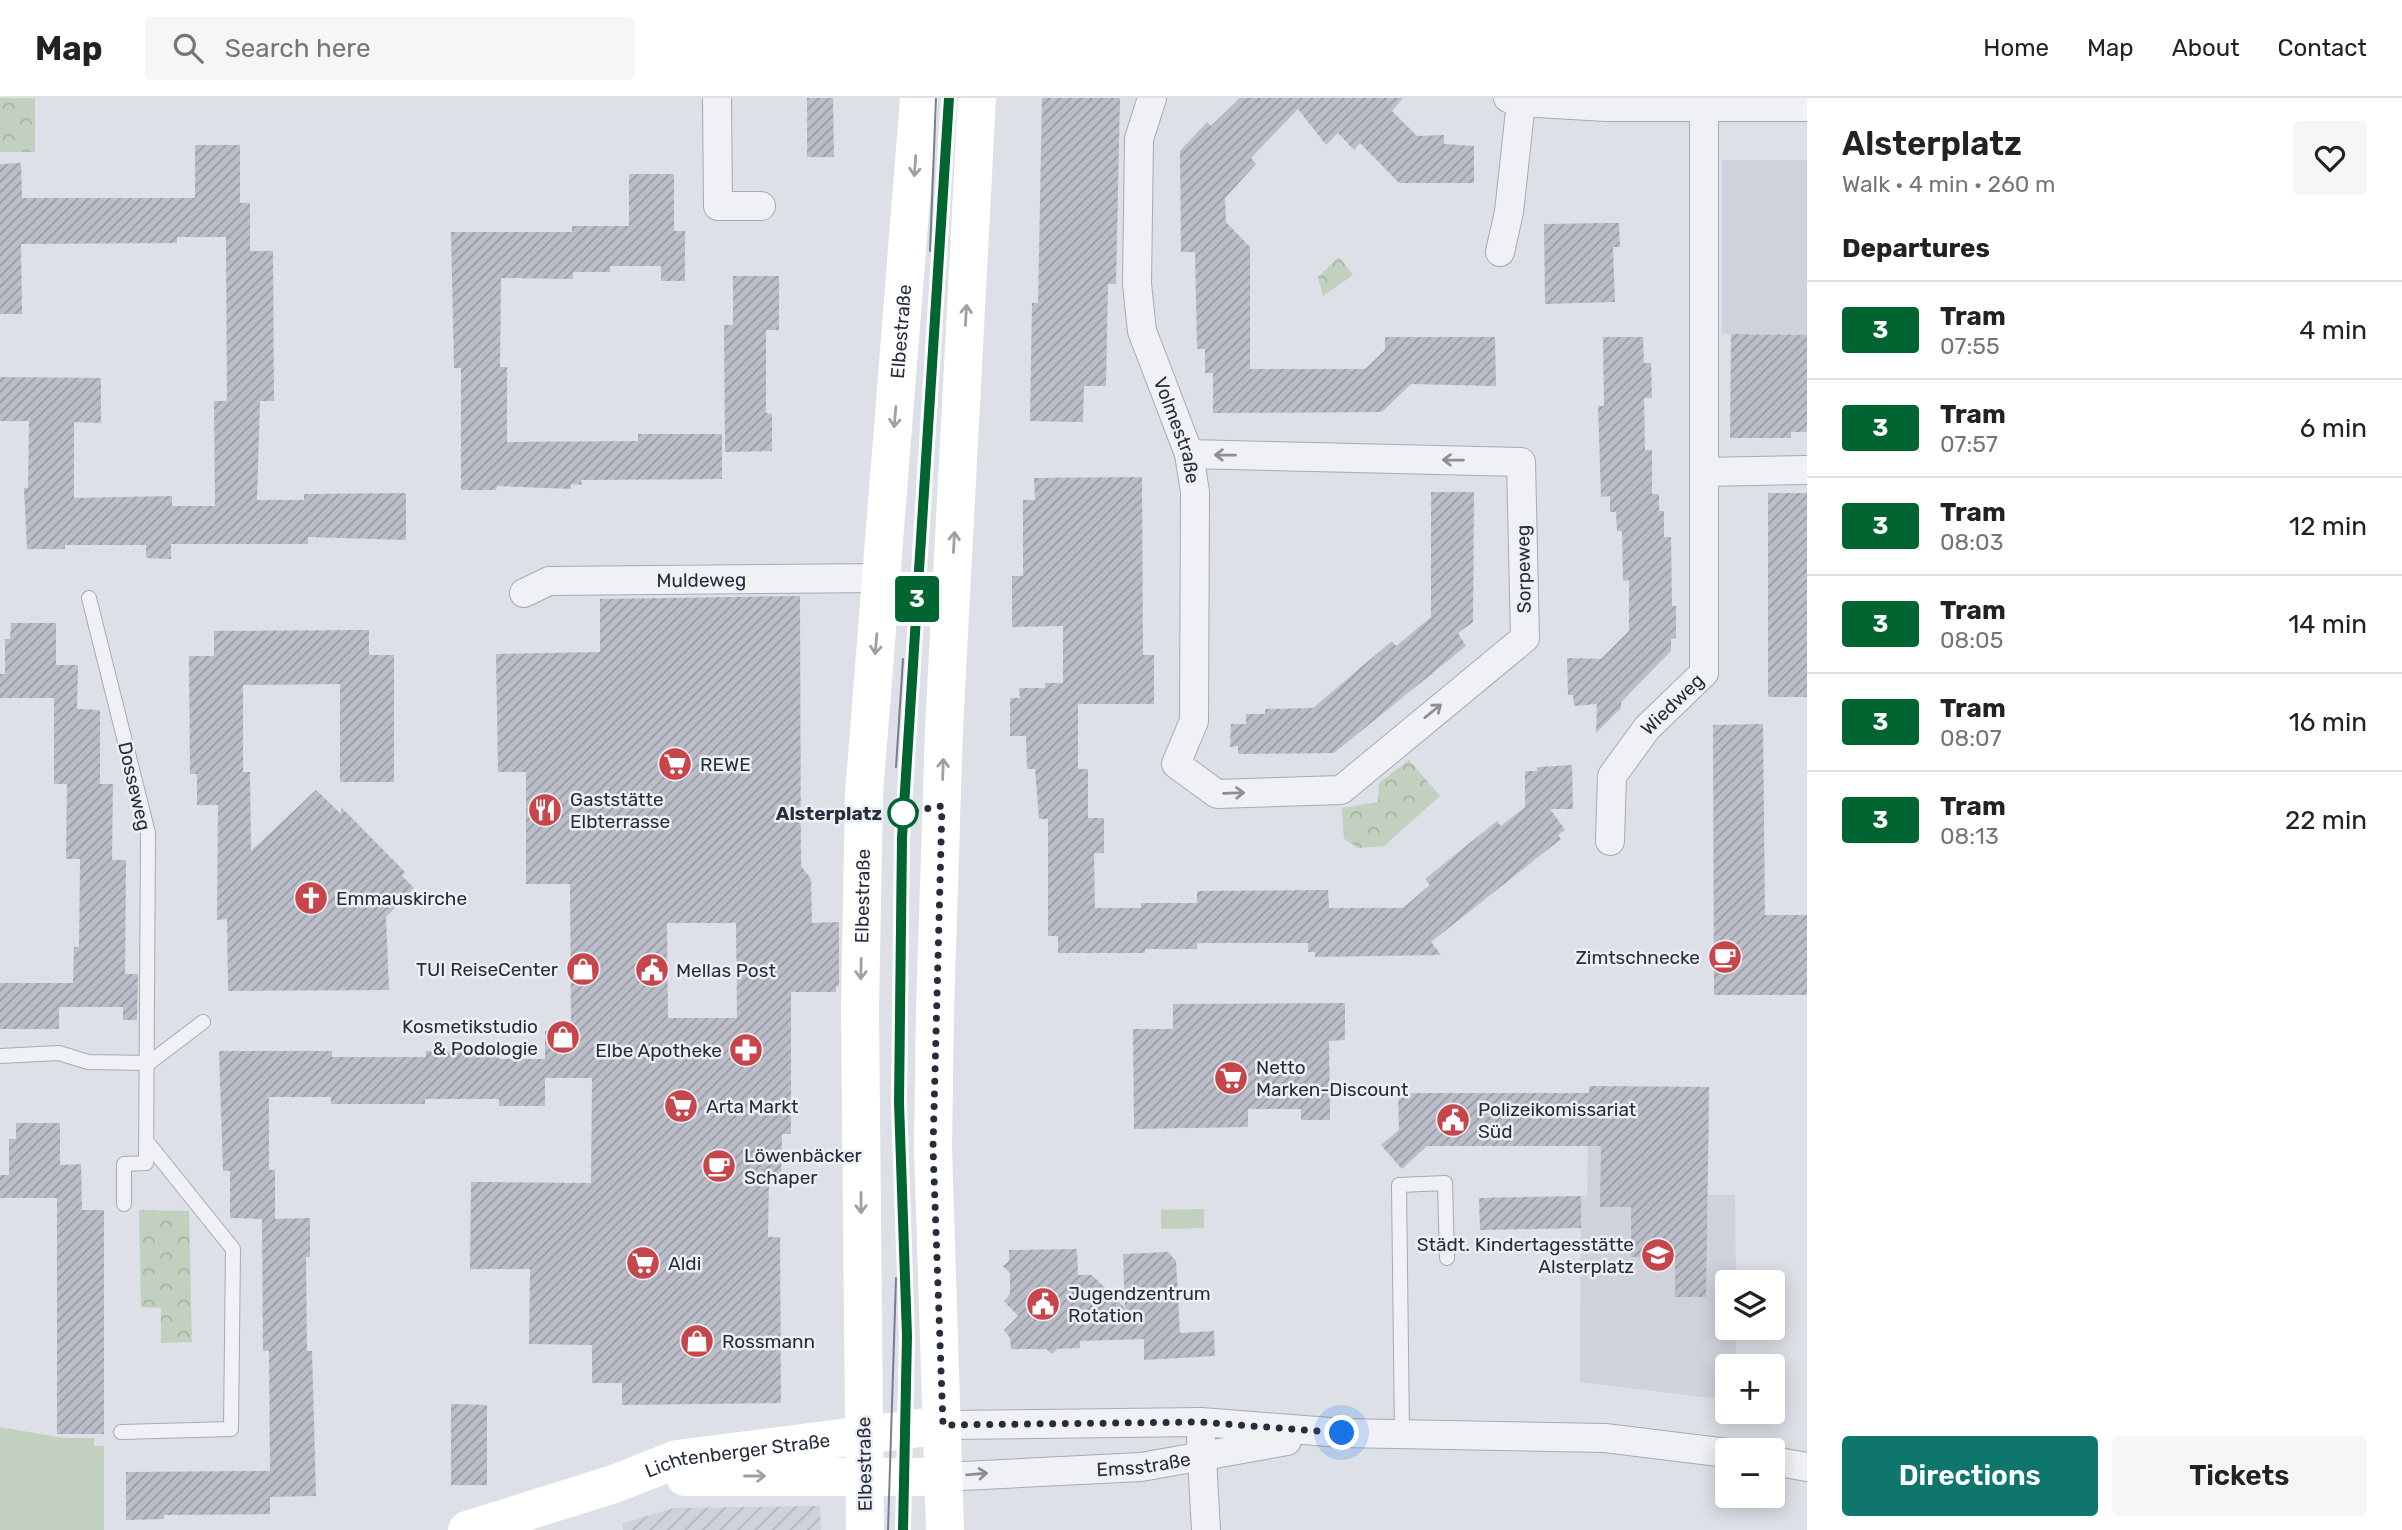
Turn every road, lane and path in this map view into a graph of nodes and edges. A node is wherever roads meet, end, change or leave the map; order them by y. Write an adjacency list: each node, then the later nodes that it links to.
1 (718, 98): 8 (street)
2 (919, 98): 13 (street, Elbestraße, one-way to 13)
3 (977, 98): 25 (street, one-way to 3)
4 (1152, 98): 10 (street, Volmestraße)
5 (1515, 100): 6 (street); 9 (street)
6 (1705, 102): 7 (street); 12 (street, Wiedweg)
7 (1807, 107)
8 (761, 206)
9 (1500, 252)
10 (1189, 454): 16 (street, Volmestraße); 16 (street, Sorpeweg, one-way to 10)
11 (1807, 470): 12 (street)
12 (1704, 472): 17 (street, Wiedweg)
13 (882, 578): 14 (street, Muldeweg); 28 (street, Elbestraße, one-way to 28)
14 (524, 593)
15 (89, 598): 20 (lane, Dosseweg)
16 (1176, 764)
17 (1610, 841)
18 (203, 1022): 20 (lane)
19 (0, 1056): 20 (lane)
20 (149, 1063): 21 (lane, Dosseweg)
21 (147, 1142): 22 (lane); 26 (lane)
22 (124, 1204)
23 (1447, 1258): 29 (lane)
24 (1201, 1422): 25 (street, Emsstraße); 27 (street, Emsstraße); 31 (street)
25 (943, 1425): 28 (street, Lichtenberger Straße); 35 (street)
26 (121, 1432)
27 (1342, 1433): 29 (street, Emsstraße); 31 (street, Emsstraße)
28 (863, 1434): 34 (street, Elbestraße); 36 (street, Lichtenberger Straße)
29 (1402, 1434): 30 (street, Emsstraße)
30 (1715, 1452)
31 (1201, 1457): 35 (street, Emsstraße, one-way to 31); 40 (street)
32 (1785, 1463): 33 (street)
33 (1807, 1467)
34 (864, 1476): 35 (street, Lichtenberger Straße); 36 (street, Lichtenberger Straße, one-way to 34); 38 (street, Elbestraße)
35 (943, 1477): 39 (street)
36 (614, 1484): 37 (street, Lichtenberger Straße)
37 (467, 1530)
38 (866, 1530)
39 (945, 1530)
40 (1206, 1530)

